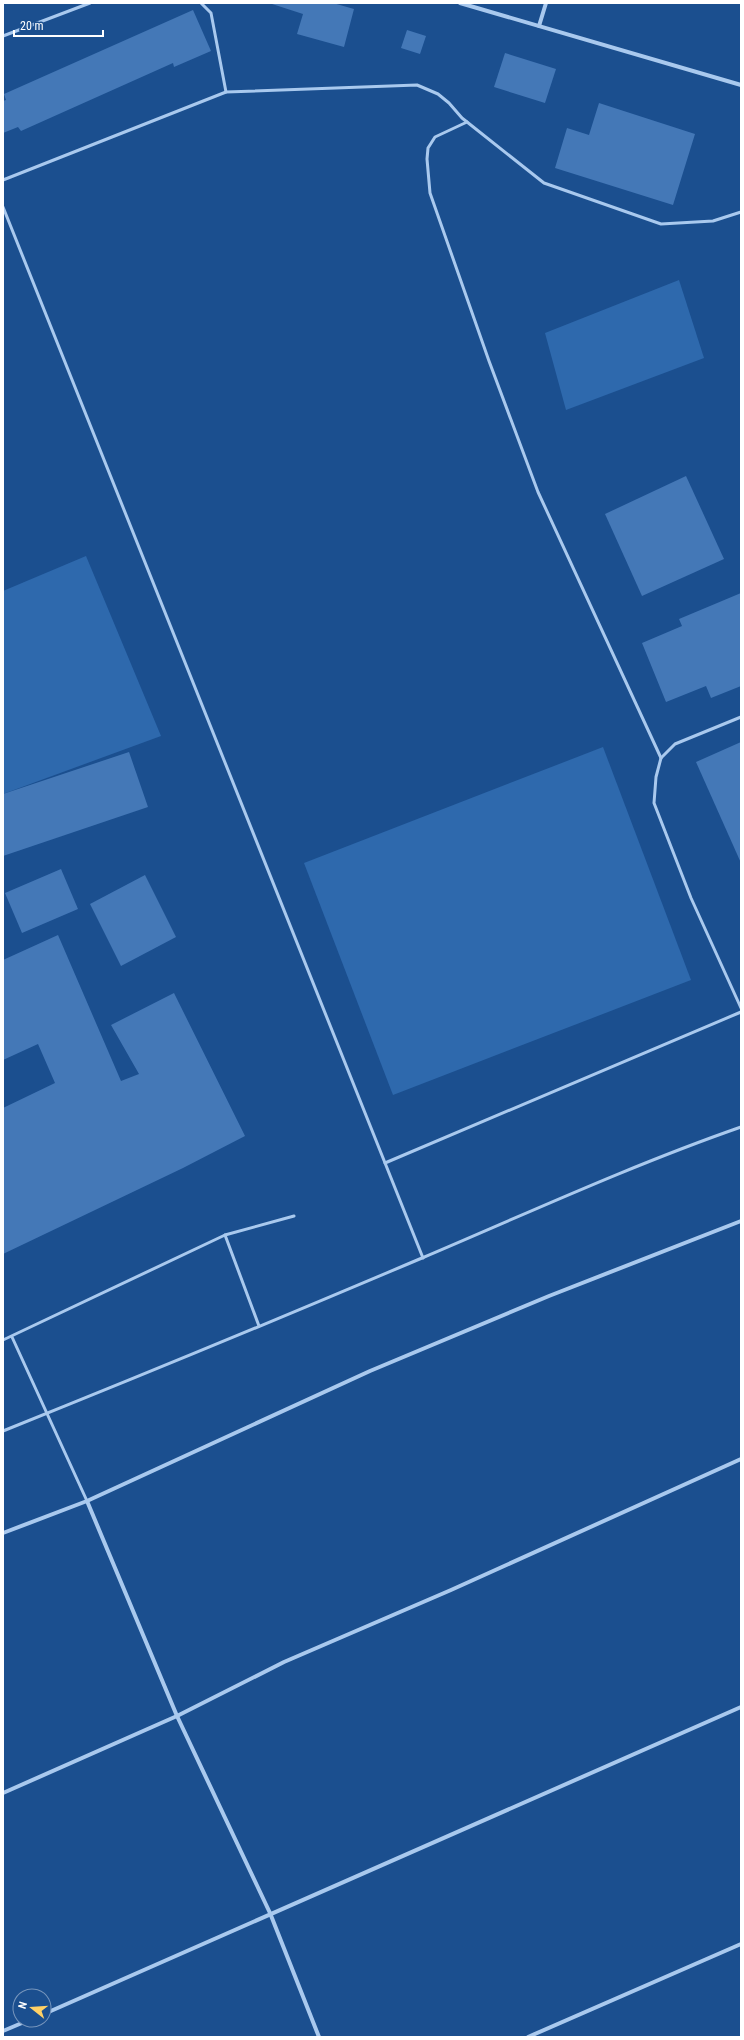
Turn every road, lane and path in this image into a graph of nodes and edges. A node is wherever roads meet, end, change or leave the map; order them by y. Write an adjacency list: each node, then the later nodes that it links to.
1 (90, 3): 6 (lane)
2 (200, 3): 8 (lane)
3 (460, 3): 5 (street)
4 (546, 3): 5 (street)
5 (539, 26): 7 (street)
6 (3, 36)
7 (741, 85)
8 (226, 92): 9 (lane); 10 (lane)
9 (467, 122): 12 (lane); 14 (lane)
10 (3, 180)
11 (3, 207): 18 (lane)
12 (741, 212)
13 (741, 717): 14 (lane)
14 (661, 758): 15 (lane)
15 (741, 1008)
16 (741, 1012): 18 (lane)
17 (741, 1127): 22 (lane)
18 (385, 1163): 22 (lane)
19 (294, 1216): 21 (lane)
20 (741, 1221): 29 (street)
21 (225, 1235): 23 (lane); 24 (lane)
22 (423, 1258): 23 (lane)
23 (259, 1326): 26 (lane)
24 (12, 1337): 25 (lane); 26 (lane)
25 (3, 1340)
26 (48, 1413): 27 (lane); 29 (lane)
27 (3, 1431)
28 (741, 1459): 32 (street)
29 (87, 1501): 30 (street); 32 (street)
30 (3, 1533)
31 (741, 1707): 34 (street)
32 (177, 1716): 33 (street); 34 (street)
33 (3, 1793)
34 (270, 1913): 36 (street); 37 (street)
35 (741, 1944): 38 (street)
36 (52, 2010)
37 (319, 2037)
38 (528, 2037)

